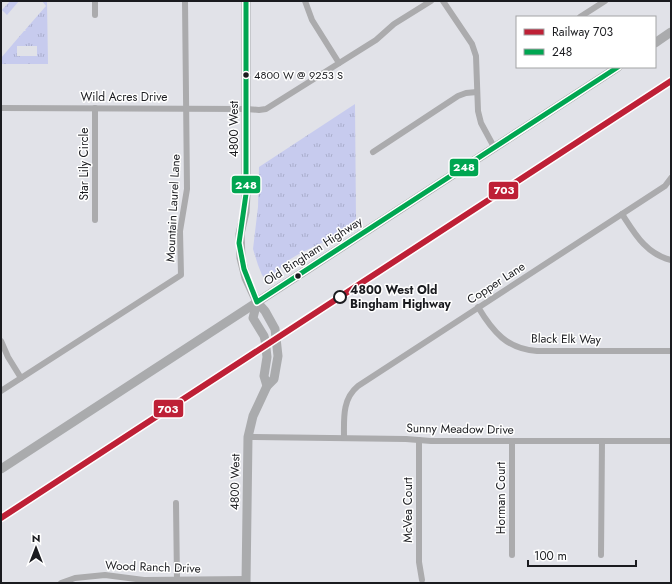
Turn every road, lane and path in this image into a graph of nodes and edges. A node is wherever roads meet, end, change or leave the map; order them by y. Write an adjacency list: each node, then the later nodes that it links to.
1 (95, 1): 8 (street)
2 (185, 1): 17 (street, Mountain Laurel Lane)
3 (246, 1): 18 (main road, 4800 West)
4 (305, 1): 12 (street)
5 (430, 1): 12 (street, Wild Acres Drive)
6 (443, 1): 14 (street)
7 (605, 1): 9 (street)
8 (95, 15)
9 (582, 16)
10 (671, 32): 11 (main road)
11 (656, 42)
12 (339, 63): 18 (street, Wild Acres Drive)
13 (616, 68): 19 (main road, Old Bingham Highway)
14 (477, 92): 19 (street); 20 (street)
15 (1, 108): 16 (street, Wild Acres Drive)
16 (95, 108): 17 (street, Wild Acres Drive); 23 (street, Star Lily Circle)
17 (186, 108): 18 (street, Wild Acres Drive); 29 (street, Mountain Laurel Lane)
18 (246, 109): 25 (main road, 4800 West)
19 (494, 147): 25 (main road, Old Bingham Highway)
20 (373, 152)
21 (671, 178): 22 (street, Copper Lane)
22 (622, 214): 24 (street); 26 (street, Copper Lane)
23 (95, 220)
24 (671, 260)
25 (257, 302): 30 (main road, 4800 West); 30 (main road, 4800 West); 38 (main road, Old Bingham Highway)
26 (478, 307): 28 (street, Black Elk Way); 33 (street, Copper Lane)
27 (1, 341): 29 (street)
28 (671, 351)
29 (22, 378): 31 (street, Mountain Laurel Lane)
30 (267, 386): 32 (main road, 4800 West)
31 (1, 391)
32 (248, 437): 33 (street, Sunny Meadow Drive); 44 (main road, 4800 West)
33 (344, 438): 34 (street, Sunny Meadow Drive)
34 (420, 440): 35 (street, Sunny Meadow Drive); 43 (street, McVea Court)
35 (512, 441): 36 (street, Sunny Meadow Drive); 40 (street, Horman Court)
36 (602, 441): 37 (street, Sunny Meadow Drive); 41 (street)
37 (671, 441)
38 (1, 469)
39 (176, 503): 42 (street)
40 (512, 555)
41 (601, 555)
42 (177, 580): 44 (street, Wood Ranch Drive); 45 (street, Wood Ranch Drive)
43 (422, 580)
44 (246, 581)
45 (61, 583)

